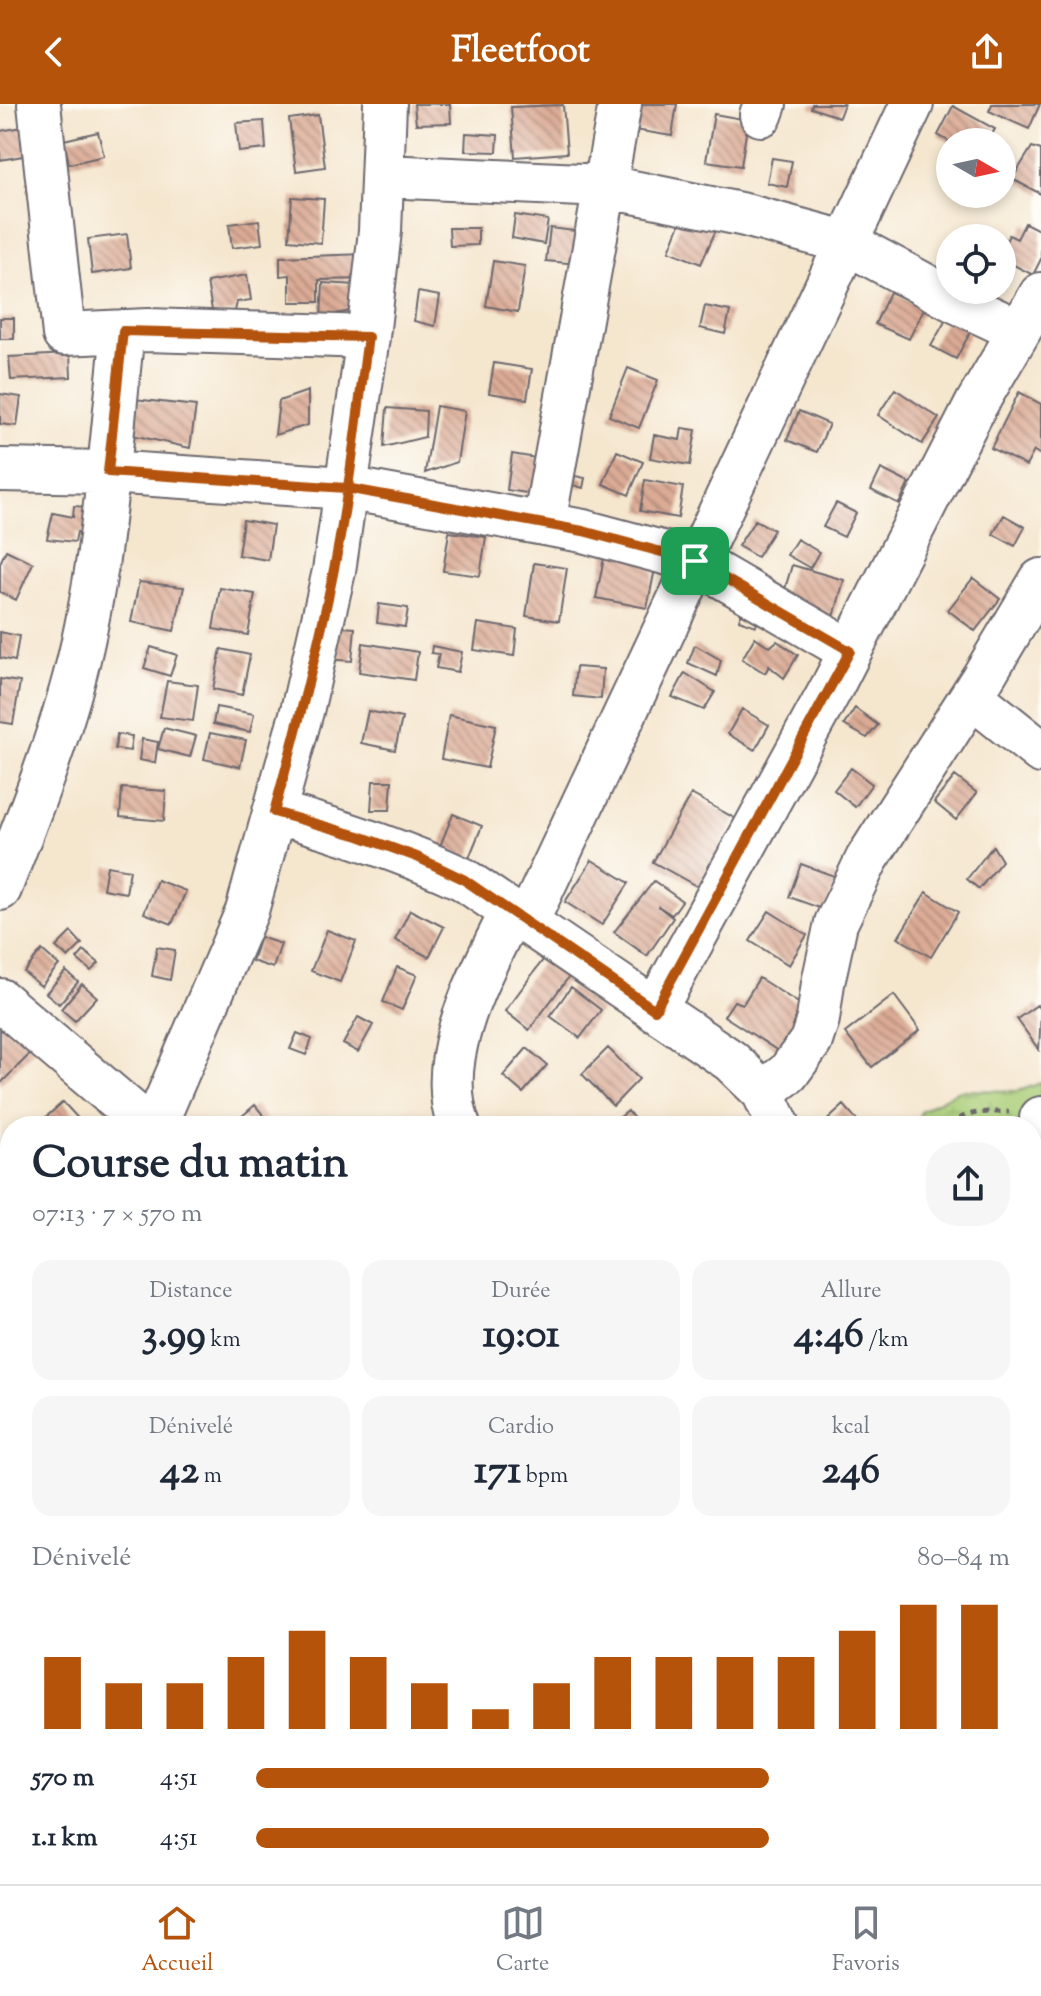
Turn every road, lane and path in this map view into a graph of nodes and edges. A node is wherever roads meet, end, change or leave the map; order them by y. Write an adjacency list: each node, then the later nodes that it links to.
1 (39, 104): 9 (street)
2 (385, 104): 5 (street)
3 (620, 104): 6 (street)
4 (912, 104): 7 (street)
5 (384, 176): 6 (street); 11 (street)
6 (604, 186): 7 (street); 15 (street)
7 (845, 242): 10 (street); 16 (street)
8 (1041, 294): 10 (street)
9 (123, 331): 11 (street); 13 (street)
10 (1019, 331): 18 (street)
11 (368, 337): 14 (street)
12 (0, 470): 13 (street)
13 (108, 472): 14 (street); 22 (street)
14 (346, 488): 15 (street); 21 (street)
15 (544, 523): 16 (street)
16 (695, 561): 18 (street); 23 (street)
17 (1041, 580): 19 (street)
18 (850, 651): 25 (street)
19 (971, 696): 20 (street); 26 (street)
20 (1041, 752)
21 (274, 812): 23 (street); 28 (street)
22 (0, 889)
23 (519, 917): 25 (street); 29 (street)
24 (0, 1000): 27 (street)
25 (655, 1010): 26 (street)
26 (771, 1109)
27 (136, 1116)
28 (159, 1116)
29 (456, 1116)
30 (963, 1116): 31 (path)
31 (1030, 1116)

